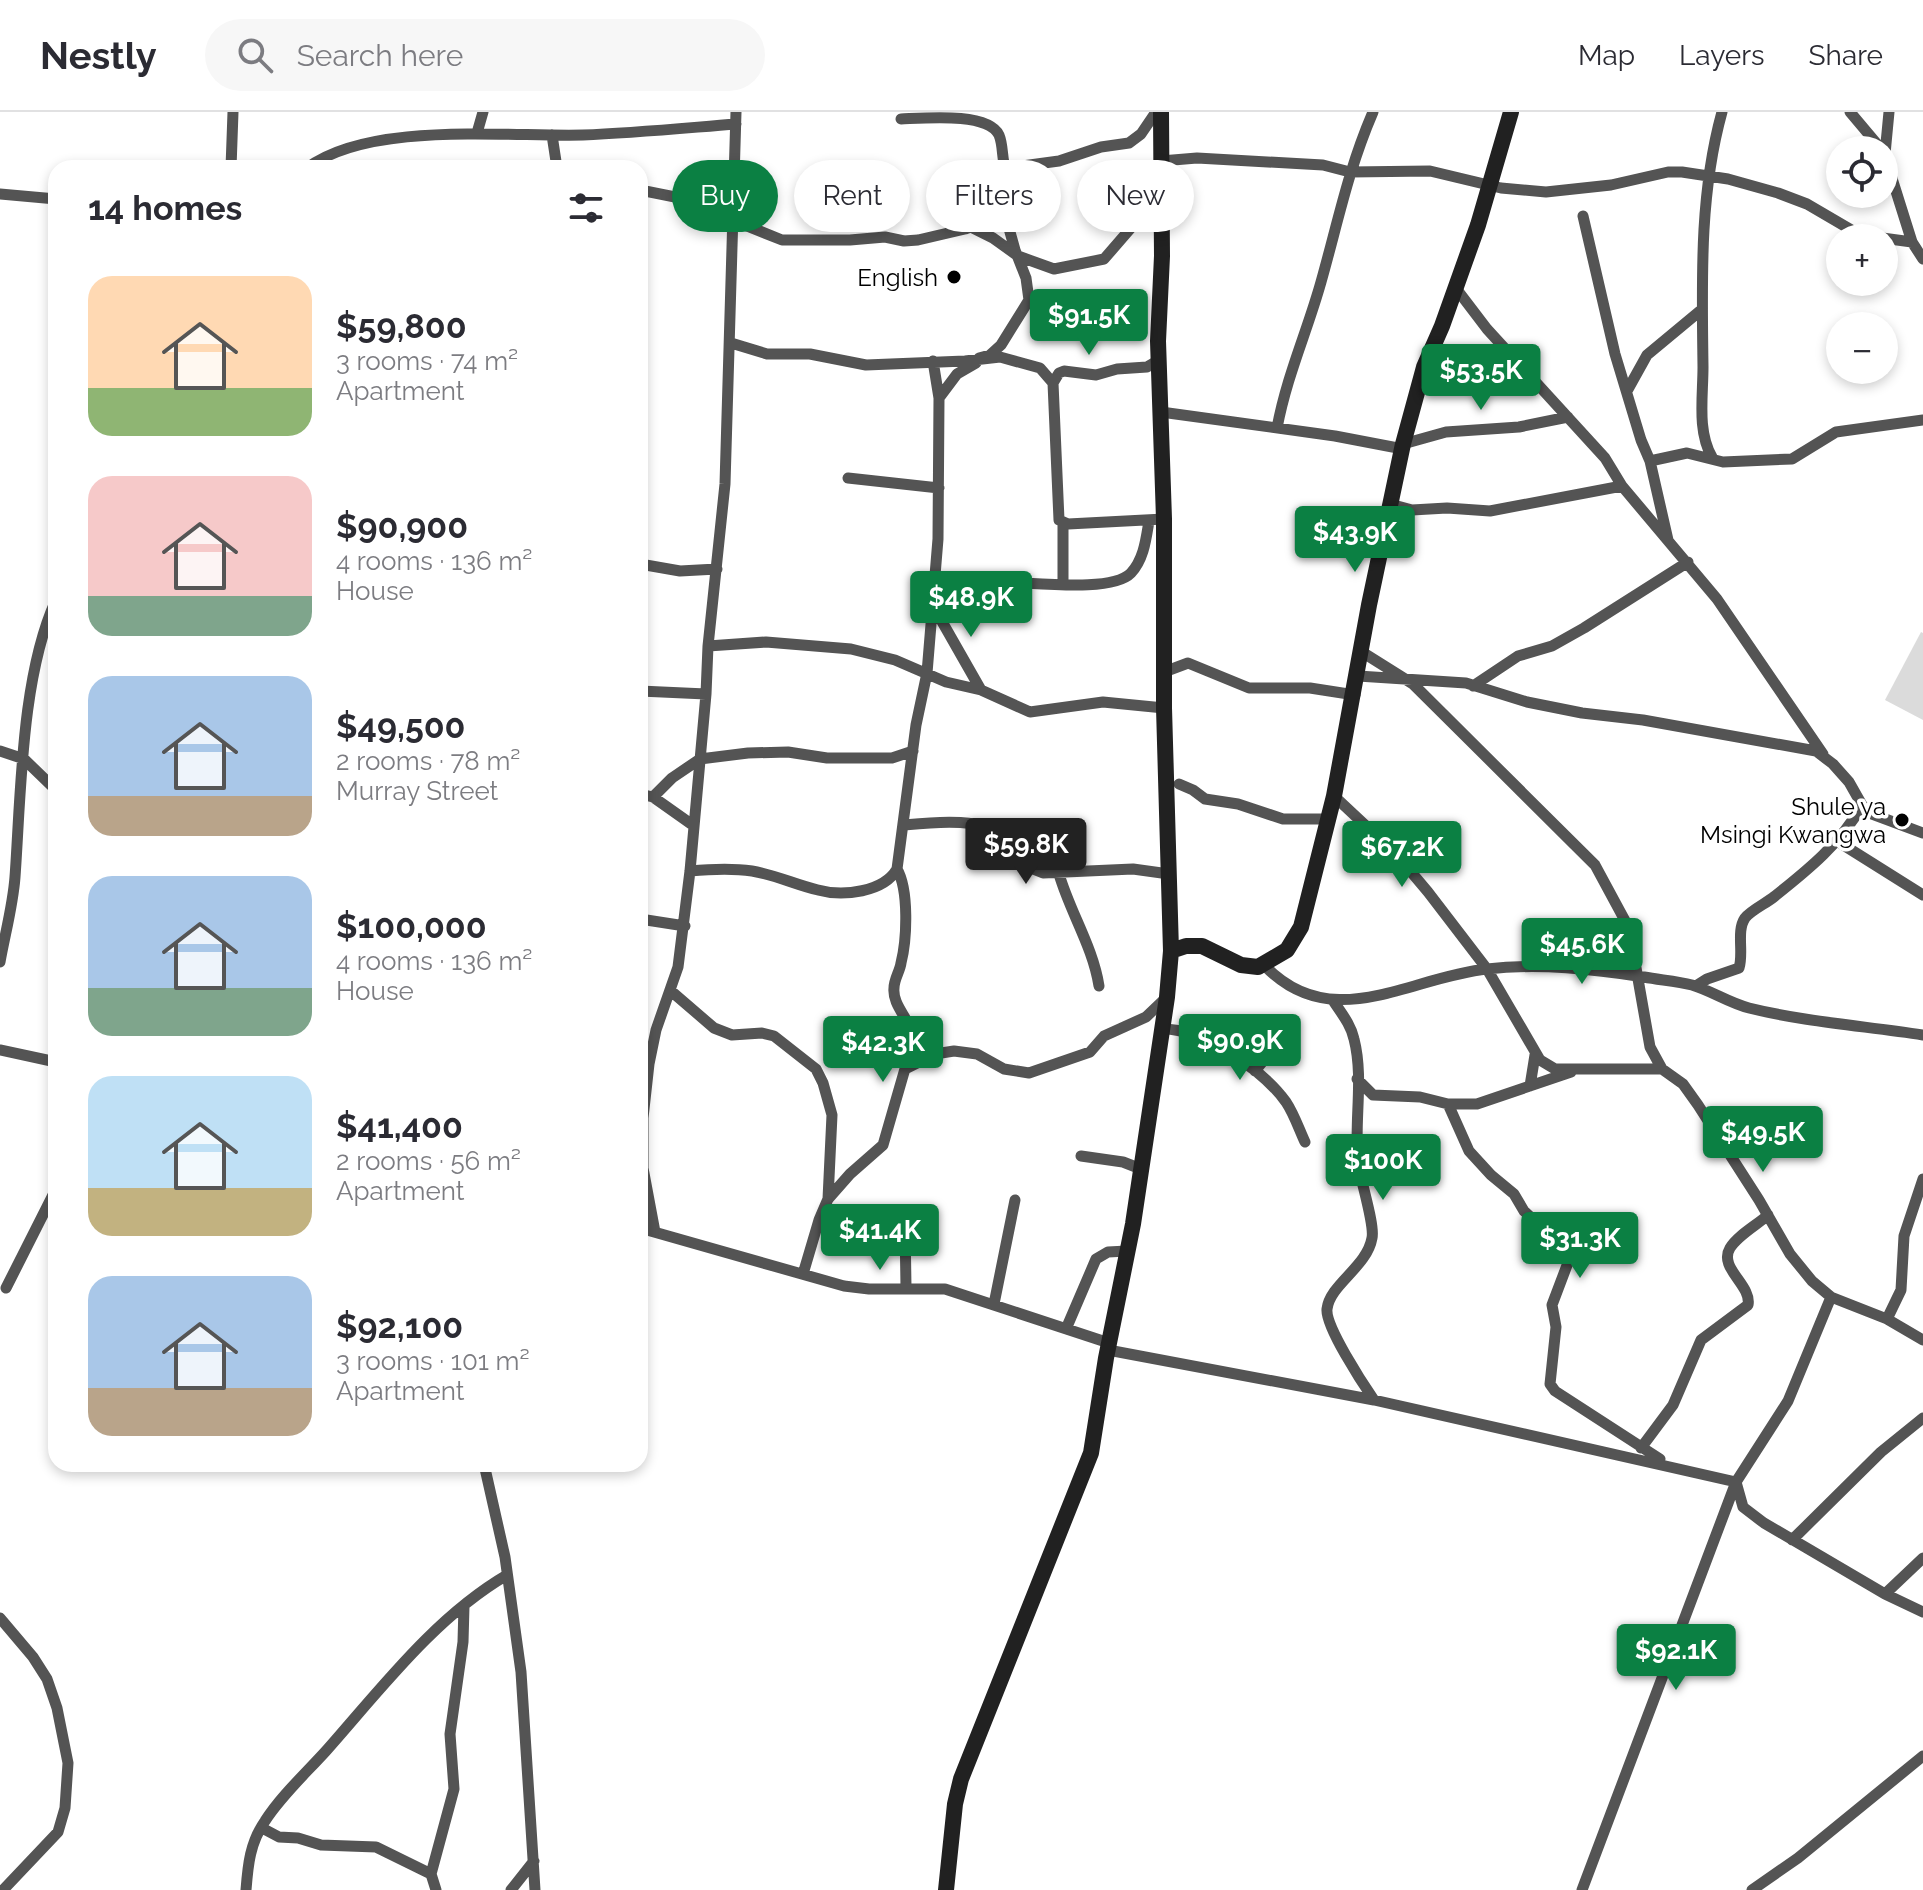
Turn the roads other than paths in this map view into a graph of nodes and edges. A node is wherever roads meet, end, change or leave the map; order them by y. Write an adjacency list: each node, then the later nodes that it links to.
1 (233, 112): 15 (street)
2 (483, 112): 11 (street)
3 (1159, 112): 20 (street); 21 (street)
4 (1373, 112): 23 (street)
5 (1511, 112): 25 (street)
6 (1722, 112): 24 (street)
7 (1850, 112): 13 (street)
8 (1889, 112): 14 (street)
9 (736, 118): 12 (street); 18 (street)
10 (901, 119): 19 (street)
11 (477, 133): 12 (street); 16 (street)
12 (552, 135): 17 (street)
13 (1870, 136)
14 (1885, 136)
15 (231, 160)
16 (318, 160)
17 (556, 160)
18 (735, 160)
19 (1004, 160)
20 (1061, 160)
21 (1161, 160)
22 (1177, 160): 23 (street)
23 (1350, 172): 25 (street); 54 (street)
24 (1710, 176): 25 (street); 39 (street); 43 (street)
25 (1490, 184): 42 (street)
26 (648, 192): 28 (street)
27 (0, 194): 29 (street)
28 (672, 196)
29 (48, 198)
30 (1898, 199): 39 (street)
31 (1583, 216): 49 (street)
32 (733, 232): 44 (street)
33 (762, 232): 34 (street)
34 (950, 232)
35 (981, 232): 40 (street)
36 (1011, 232): 40 (street)
37 (1128, 232): 40 (street)
38 (1161, 232): 46 (street)
39 (1912, 242): 41 (street)
40 (1018, 256): 45 (street)
41 (1923, 259)
42 (1455, 287): 52 (street); 55 (street)
43 (1700, 311): 49 (street); 56 (street)
44 (731, 343): 47 (street); 67 (street)
45 (979, 358): 47 (street); 48 (street); 50 (street)
46 (1159, 360): 48 (street); 51 (street)
47 (933, 361): 50 (street)
48 (1053, 383): 63 (street)
49 (1627, 391): 57 (street)
50 (939, 398): 60 (street)
51 (1161, 412): 54 (street); 62 (street)
52 (1568, 417): 55 (street); 59 (street)
53 (1923, 420): 56 (street)
54 (1277, 428): 55 (street)
55 (1403, 446): 61 (street)
56 (1712, 457): 57 (street)
57 (1650, 461): 64 (street)
58 (848, 478): 60 (street)
59 (1622, 486): 61 (street); 64 (street)
60 (939, 488): 68 (street)
61 (1390, 504): 73 (street)
62 (1156, 520): 63 (street); 69 (street); 74 (street)
63 (1063, 523): 69 (street)
64 (1668, 542): 65 (street)
65 (1688, 562): 78 (street); 86 (street)
66 (648, 565): 67 (street)
67 (717, 569): 72 (street)
68 (933, 584): 69 (street); 70 (street)
69 (1063, 584)
70 (932, 602): 75 (street); 79 (street)
71 (48, 620): 87 (street)
72 (708, 646): 75 (street); 81 (street)
73 (1362, 652): 76 (street); 77 (street)
74 (1164, 672): 82 (street); 83 (street)
75 (927, 673): 79 (street); 85 (street)
76 (1358, 676): 77 (street); 82 (street)
77 (1406, 679): 78 (street); 111 (street)
78 (1473, 686): 86 (street)
79 (981, 690): 83 (street)
80 (648, 691): 81 (street)
81 (706, 694): 88 (street)
82 (1355, 695): 92 (street)
83 (1164, 708): 103 (street)
84 (0, 751): 87 (street)
85 (913, 751): 88 (street); 96 (street)
86 (1824, 756): 94 (street)
87 (24, 759): 89 (street); 108 (street)
88 (700, 759): 93 (street); 97 (street)
89 (48, 781)
90 (1179, 784): 95 (street)
91 (648, 796): 93 (street)
92 (1334, 796): 95 (street); 110 (street)
93 (653, 797): 97 (street)
94 (1862, 805): 98 (street); 99 (street)
95 (1329, 819): 109 (street)
96 (904, 825): 100 (street); 102 (street)
97 (694, 826): 101 (street)
98 (1923, 833)
99 (1837, 841): 104 (street); 113 (street)
100 (897, 869): 101 (street); 123 (street)
101 (690, 871): 106 (street)
102 (1059, 874): 103 (street); 112 (street)
103 (1169, 874): 107 (street)
104 (1923, 895)
105 (648, 920): 106 (street)
106 (685, 926): 114 (street)
107 (1171, 951): 109 (street); 115 (street)
108 (0, 962)
109 (1264, 965): 116 (street)
110 (1487, 969): 111 (street); 116 (street); 121 (street)
111 (1636, 976): 113 (street); 124 (street)
112 (1099, 986)
113 (1696, 986): 118 (street)
114 (671, 991): 128 (street); 138 (street)
115 (1167, 997): 117 (street); 123 (street)
116 (1334, 1002): 127 (street)
117 (1163, 1029): 126 (street); 135 (street)
118 (1923, 1035)
119 (1280, 1040): 126 (street)
120 (0, 1050): 122 (street)
121 (1535, 1055): 125 (street); 129 (street)
122 (48, 1060)
123 (905, 1069): 138 (street)
124 (1662, 1069): 125 (street); 141 (street)
125 (1577, 1070): 129 (street)
126 (1255, 1071): 133 (street)
127 (1357, 1079): 130 (street); 131 (street)
128 (648, 1084)
129 (1530, 1086): 132 (street)
130 (1371, 1094): 131 (street); 132 (street)
131 (1357, 1096): 155 (street)
132 (1448, 1104): 157 (street)
133 (1305, 1142)
134 (1081, 1156): 135 (street)
135 (1141, 1169): 145 (street)
136 (1923, 1179): 151 (street)
137 (648, 1195): 144 (street)
138 (828, 1199): 146 (street)
139 (1015, 1200): 150 (street)
140 (48, 1205): 148 (street)
141 (1768, 1215): 149 (street); 157 (street)
142 (905, 1224): 147 (street)
143 (648, 1230): 144 (street)
144 (655, 1232): 146 (street)
145 (1127, 1251): 152 (street); 154 (street)
146 (803, 1274): 147 (street)
147 (906, 1287): 150 (street)
148 (6, 1288)
149 (1831, 1297): 151 (street); 160 (street)
150 (994, 1304): 152 (street)
151 (1887, 1319): 153 (street)
152 (1066, 1329): 154 (street)
153 (1923, 1340)
154 (1108, 1347): 155 (street); 177 (street)
155 (1374, 1400): 158 (street)
156 (1923, 1418): 161 (street)
157 (1641, 1448): 158 (street)
158 (1667, 1464): 160 (street)
159 (486, 1472): 163 (street)
160 (1736, 1482): 161 (street); 178 (street)
161 (1792, 1540): 164 (street)
162 (1923, 1558): 164 (street)
163 (507, 1575): 165 (street); 170 (street)
164 (1885, 1594): 166 (street)
165 (464, 1606): 169 (street); 171 (street)
166 (1923, 1612)
167 (0, 1618): 172 (street)
168 (1923, 1756): 179 (street)
169 (262, 1828): 171 (street); 173 (street)
170 (534, 1861): 175 (street); 176 (street)
171 (431, 1874): 174 (street)
172 (3, 1890)
173 (246, 1890)
174 (436, 1890)
175 (511, 1890)
176 (535, 1890)
177 (946, 1890)
178 (1582, 1890)
179 (1752, 1890)

